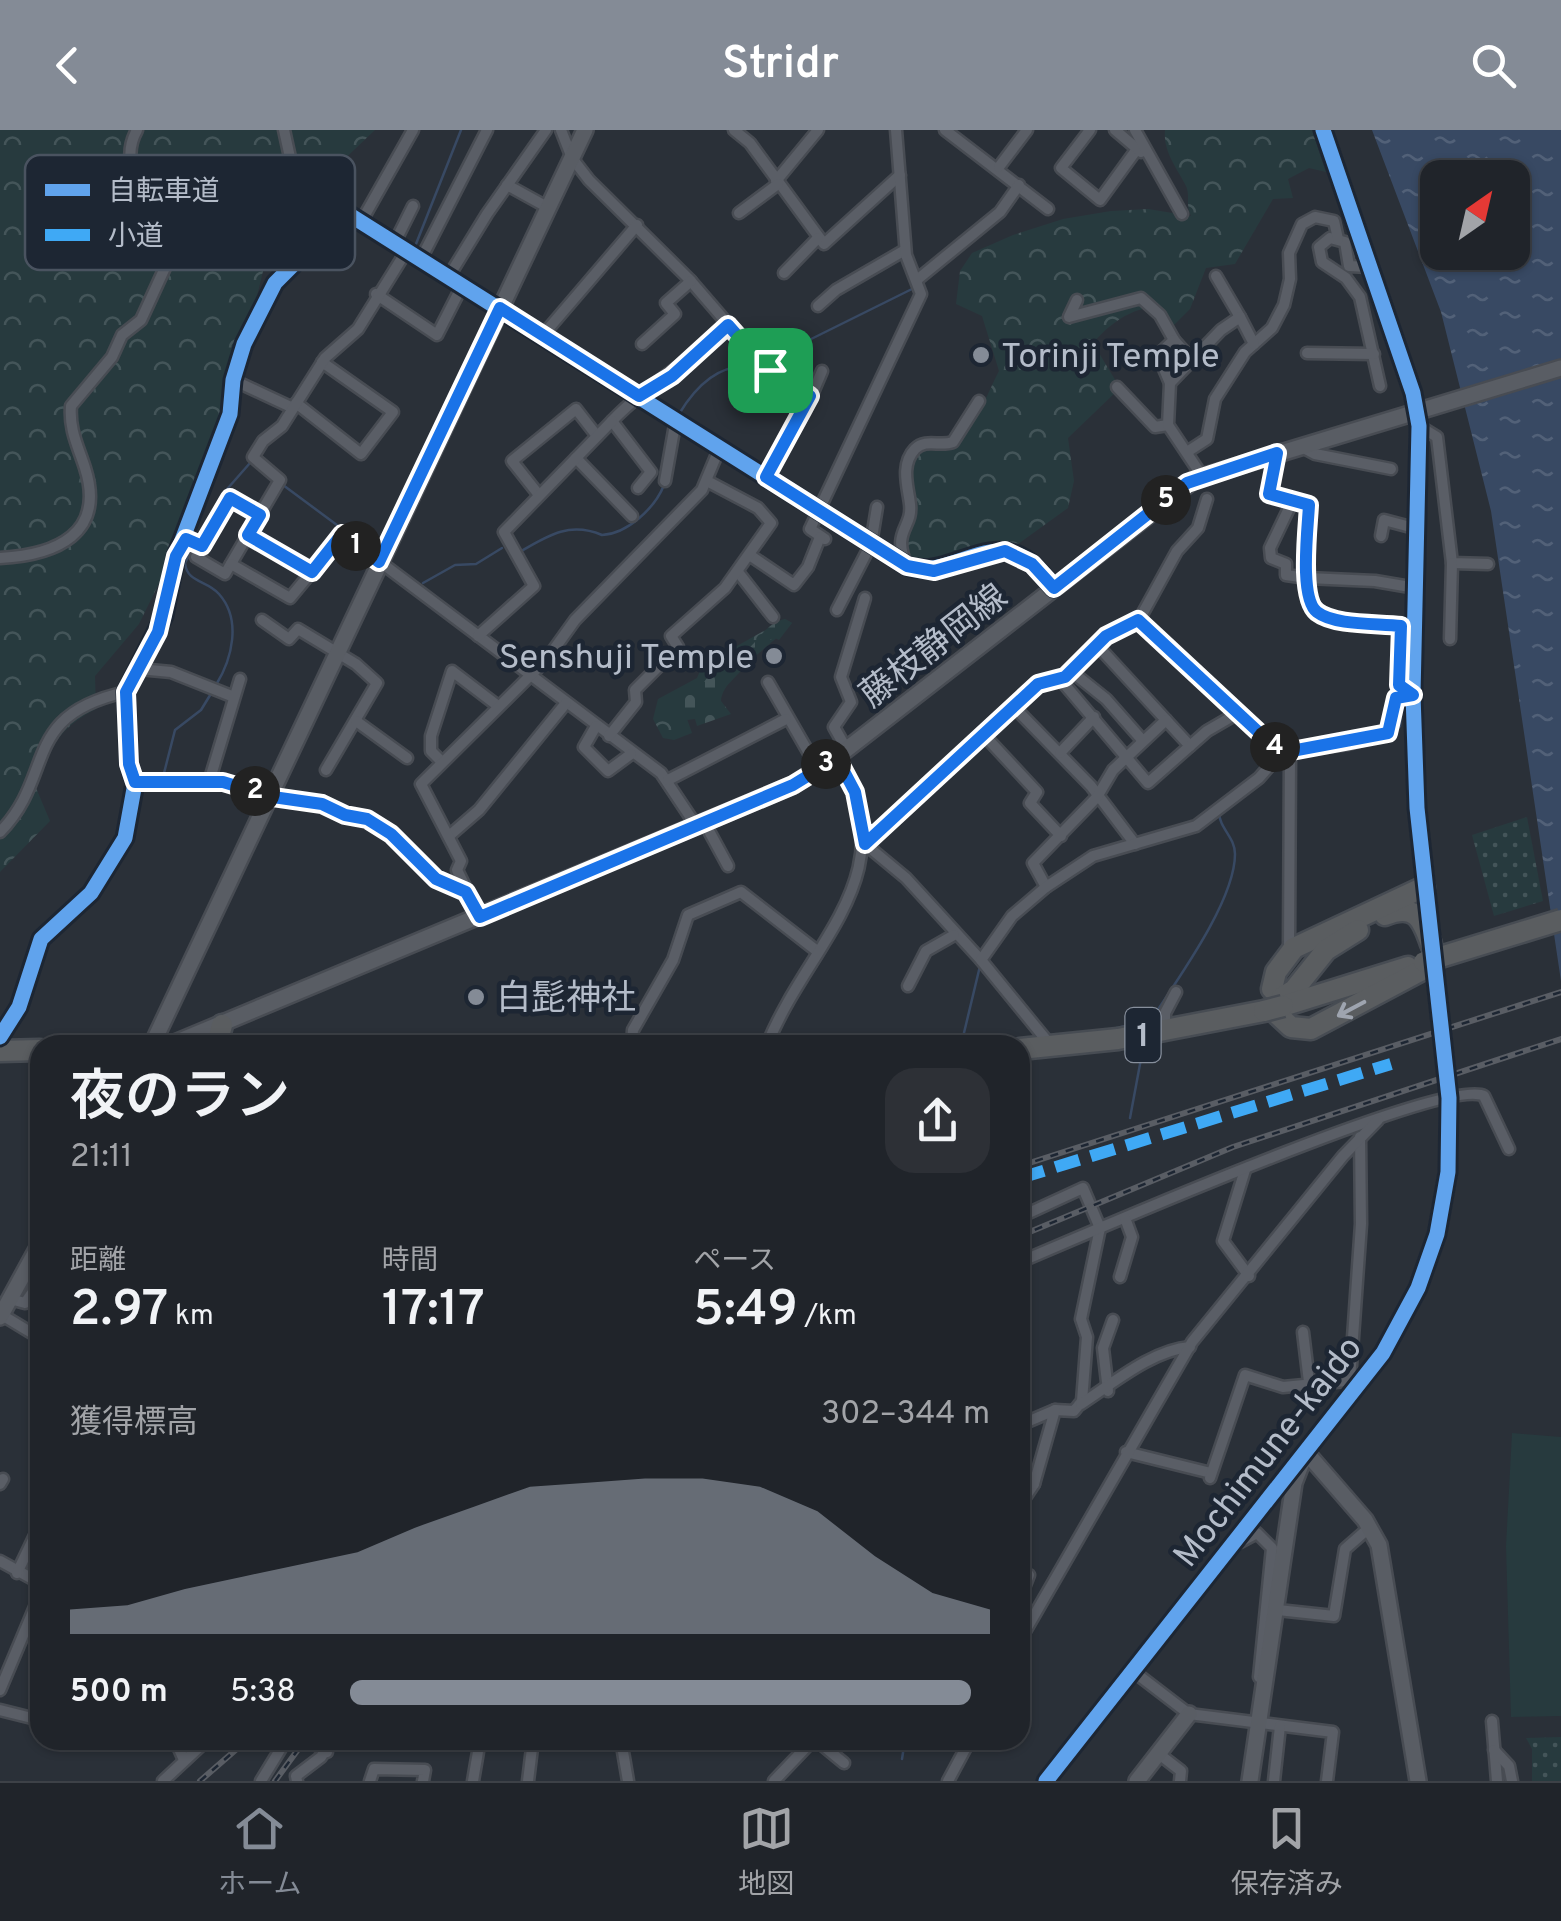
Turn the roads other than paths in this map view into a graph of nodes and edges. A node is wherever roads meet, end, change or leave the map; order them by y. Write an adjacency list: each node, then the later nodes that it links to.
1 (137, 130): 17 (street)
2 (284, 130): 18 (street)
3 (413, 130): 31 (street)
4 (487, 130): 38 (street)
5 (546, 130): 23 (street)
6 (561, 130): 19 (street)
7 (585, 130): 19 (main road)
8 (734, 130): 22 (street)
9 (818, 130): 22 (street)
10 (896, 130): 21 (street)
11 (944, 130): 20 (street)
12 (1027, 130): 20 (street)
13 (1090, 130): 16 (street)
14 (1115, 130): 16 (street)
15 (1324, 130): 39 (main road, Mochimune-kaido)
16 (1139, 137): 29 (street)
17 (131, 155)
18 (289, 155)
19 (572, 158): 26 (main road); 32 (street)
20 (998, 167): 24 (street)
21 (900, 174): 33 (street); 37 (street)
22 (777, 182): 28 (street); 33 (street)
23 (507, 185): 26 (street); 43 (street)
24 (1020, 185): 27 (street); 45 (street)
25 (413, 206): 35 (street)
26 (547, 207): 51 (main road)
27 (1048, 210)
28 (739, 213)
29 (1182, 214)
30 (355, 218): 31 (street)
31 (361, 222): 35 (street)
32 (637, 225): 46 (street); 54 (street)
33 (818, 238): 42 (street)
34 (1338, 238): 39 (street); 57 (street); 59 (street)
35 (394, 242): 36 (street)
36 (407, 250): 38 (street); 48 (street)
37 (905, 250): 45 (street); 50 (street)
38 (421, 258): 43 (street)
39 (1370, 267): 72 (main road, Mochimune-kaido)
40 (164, 270): 101 (street)
41 (288, 270): 64 (street)
42 (784, 272)
43 (450, 276): 47 (street)
44 (1216, 276): 52 (street)
45 (918, 279): 92 (street)
46 (691, 282): 53 (street); 56 (street)
47 (463, 284): 48 (street); 51 (street)
48 (376, 294): 61 (street)
49 (1078, 300): 55 (street)
50 (818, 306)
51 (500, 308): 54 (street); 102 (main road)
52 (1240, 317): 57 (street); 60 (street)
53 (728, 325): 68 (street); 69 (street)
54 (542, 335): 68 (street)
55 (1174, 340): 60 (street); 65 (street)
56 (642, 344)
57 (1254, 344): 79 (street)
58 (1307, 353): 59 (street)
59 (1374, 354): 66 (street)
60 (1192, 360): 65 (street)
61 (322, 362): 71 (street); 71 (street)
62 (1561, 368): 72 (main road, 藤枝静岡線)
63 (822, 371): 69 (street)
64 (233, 380): 71 (street); 98 (street)
65 (1170, 383): 75 (street)
66 (1380, 386)
67 (1117, 388): 75 (street)
68 (639, 396): 73 (street); 74 (street)
69 (810, 396): 85 (street)
70 (979, 402): 106 (street)
71 (294, 405): 93 (street)
72 (1418, 418): 77 (main road, 藤枝静岡線); 95 (main road, Mochimune-kaido); 103 (street)
73 (676, 419): 78 (street); 84 (street)
74 (612, 421): 76 (street); 84 (street)
75 (1168, 426): 79 (street)
76 (598, 436): 81 (street); 88 (street)
77 (1302, 446): 80 (main road, 藤枝静岡線); 82 (street)
78 (720, 447): 85 (street); 86 (street)
79 (1187, 452): 83 (street)
80 (1277, 453): 83 (main road, 藤枝静岡線); 90 (street)
81 (576, 458): 88 (street); 94 (street)
82 (1392, 469)
83 (1202, 476): 110 (main road, 藤枝静岡線)
84 (657, 477): 87 (street)
85 (766, 477): 92 (street)
86 (708, 481): 100 (street); 123 (street)
87 (638, 488)
88 (539, 495): 117 (street)
89 (1207, 499): 116 (street)
90 (1292, 502): 109 (street); 109 (street)
91 (877, 507): 99 (street)
92 (819, 511): 99 (street); 100 (street)
93 (260, 515): 96 (street); 98 (street)
94 (632, 516)
95 (1418, 529): 97 (street); 111 (main road, Mochimune-kaido)
96 (248, 535): 104 (street); 107 (street)
97 (1381, 536)
98 (193, 542): 104 (street); 121 (street)
99 (870, 544): 106 (street); 113 (street)
100 (752, 556): 108 (street)
101 (0, 558)
102 (379, 562): 107 (street); 117 (street); 120 (main road)
103 (1452, 563): 105 (street); 118 (street)
104 (231, 564): 107 (street)
105 (1488, 564)
106 (907, 566): 110 (street)
107 (312, 572)
108 (738, 572): 114 (street); 140 (street)
109 (1307, 578): 111 (street); 128 (street)
110 (1054, 588): 146 (main road, 藤枝静岡線)
111 (1416, 588): 128 (main road, Mochimune-kaido)
112 (866, 598): 146 (street)
113 (837, 610)
114 (773, 618)
115 (262, 620): 120 (street)
116 (1138, 620): 119 (street); 133 (street)
117 (478, 636): 123 (street)
118 (1450, 640)
119 (1098, 645): 122 (street); 136 (street)
120 (336, 653): 137 (street); 155 (main road)
121 (139, 669): 127 (street); 129 (street)
122 (1071, 671): 125 (street); 141 (street)
123 (530, 676): 130 (street); 131 (street)
124 (240, 679): 129 (street)
125 (1060, 679): 132 (street); 134 (street)
126 (768, 682): 135 (street)
127 (126, 692): 153 (street); 158 (street)
128 (1413, 695): 144 (street); 166 (main road, Mochimune-kaido)
129 (234, 697): 154 (street)
130 (566, 703): 138 (street); 159 (street)
131 (498, 706): 149 (street); 149 (street)
132 (1014, 707): 139 (street); 143 (street)
133 (1238, 714): 142 (street); 144 (street)
134 (1094, 717): 143 (street); 147 (street)
135 (786, 718): 150 (street); 152 (street)
136 (1166, 720): 141 (street); 142 (street)
137 (356, 722): 148 (street); 151 (street)
138 (596, 726): 140 (street); 145 (street)
139 (984, 735): 160 (street); 161 (street)
140 (609, 736): 145 (street)
141 (1143, 742): 147 (street)
142 (1190, 746): 147 (street)
143 (1060, 752): 156 (street)
144 (1286, 752): 162 (street); 173 (street)
145 (631, 754): 152 (street)
146 (842, 754): 150 (main road, 藤枝静岡線); 161 (street)
147 (1127, 756): 156 (street)
148 (407, 758)
149 (442, 762): 159 (street)
150 (818, 769): 157 (main road, 藤枝静岡線)
151 (326, 770)
152 (668, 780): 157 (street)
153 (135, 782): 154 (street); 181 (street)
154 (209, 782): 155 (street)
155 (269, 796): 165 (street); 183 (main road)
156 (1097, 797): 160 (street); 162 (street)
157 (699, 822): 163 (street); 168 (main road, 藤枝静岡線)
158 (0, 832)
159 (450, 836): 165 (street)
160 (1061, 836): 164 (street)
161 (865, 844): 170 (street); 172 (street)
162 (1135, 844): 164 (street)
163 (728, 866)
164 (1046, 887): 175 (street)
165 (466, 892): 168 (street)
166 (1420, 897): 167 (highway); 173 (highway); 174 (main road, Mochimune-kaido)
167 (1385, 915): 171 (highway); 174 (highway)
168 (480, 917): 184 (main road, 藤枝静岡線)
169 (1561, 920): 174 (highway, 1, bridge)
170 (954, 935): 175 (street); 177 (street)
171 (1348, 936): 176 (highway); 179 (highway)
172 (817, 950): 185 (street); 186 (street)
173 (1289, 952): 179 (highway)
174 (1427, 959): 176 (highway, 1); 179 (highway, one-way to 179); 193 (main road, Mochimune-kaido)
175 (981, 960): 189 (street)
176 (1354, 985): 179 (highway, 1)
177 (908, 986)
178 (1176, 992): 182 (street)
179 (1274, 1004): 182 (highway); 188 (highway, 1)
180 (0, 1010): 181 (street)
181 (11, 1020): 187 (street)
182 (1165, 1025): 188 (highway)
183 (157, 1035)
184 (223, 1035)
185 (633, 1035)
186 (772, 1035)
187 (0, 1037)
188 (1118, 1039): 189 (highway, 1)
189 (1053, 1048): 190 (highway, 1)
190 (1030, 1049)
191 (30, 1050): 192 (highway)
192 (0, 1051)
193 (1449, 1098): 194 (street); 196 (street); 212 (main road, Mochimune-kaido)
194 (1378, 1120): 195 (street); 197 (street)
195 (1360, 1136): 203 (street); 212 (street)
196 (1510, 1149)
197 (1244, 1170): 199 (street); 203 (street)
198 (1030, 1212): 200 (street)
199 (1124, 1218): 200 (street); 204 (street)
200 (1100, 1228): 201 (street); 215 (street)
201 (1030, 1258)
202 (30, 1262): 206 (main road)
203 (1249, 1276): 211 (street)
204 (1120, 1277)
205 (30, 1297): 206 (street)
206 (10, 1299): 207 (main road)
207 (1, 1316): 209 (street)
208 (1113, 1320): 214 (street)
209 (30, 1332)
210 (1303, 1332): 213 (street)
211 (1190, 1347): 214 (street); 218 (street)
212 (1356, 1380): 213 (street); 219 (main road, Mochimune-kaido)
213 (1309, 1382): 218 (street)
214 (1108, 1392): 215 (street)
215 (1081, 1404): 216 (street)
216 (1055, 1410): 217 (street); 221 (street)
217 (1030, 1421)
218 (1126, 1452): 230 (street)
219 (1306, 1452): 223 (main road); 228 (main road, Mochimune-kaido); 229 (main road)
220 (1030, 1480): 221 (street)
221 (1034, 1484): 222 (street)
222 (1030, 1490)
223 (1370, 1527): 229 (street); 272 (main road)
224 (30, 1547): 226 (street)
225 (0, 1561): 226 (street)
226 (18, 1573): 227 (street)
227 (30, 1578)
228 (1185, 1606): 233 (main road, Mochimune-kaido); 239 (street)
229 (1278, 1610): 239 (main road)
230 (1030, 1615)
231 (30, 1616): 232 (street)
232 (4, 1669): 234 (street)
233 (1134, 1671): 236 (street); 266 (main road, Mochimune-kaido)
234 (0, 1690)
235 (0, 1710): 237 (street)
236 (1189, 1714): 239 (street); 253 (main road)
237 (30, 1718)
238 (1492, 1721): 251 (street)
239 (1258, 1724): 240 (street); 269 (main road)
240 (1280, 1726): 270 (street); 271 (street)
241 (180, 1750): 254 (street)
242 (195, 1750): 254 (street)
243 (280, 1750): 259 (street)
244 (324, 1750): 252 (street)
245 (478, 1750): 262 (street)
246 (533, 1750): 263 (street)
247 (623, 1750): 264 (street)
248 (806, 1750): 257 (street)
249 (828, 1750): 255 (street)
250 (965, 1750): 265 (street)
251 (1494, 1750): 273 (street); 274 (street)
252 (327, 1752): 256 (street)
253 (1158, 1754): 267 (main road); 268 (street)
254 (184, 1760): 258 (street)
255 (844, 1763)
256 (295, 1779)
257 (780, 1779)
258 (163, 1781)
259 (261, 1781)
260 (370, 1781): 261 (street)
261 (423, 1781)
262 (473, 1781)
263 (528, 1781)
264 (628, 1781)
265 (948, 1781)
266 (1046, 1781)
267 (1137, 1781)
268 (1180, 1781)
269 (1250, 1781)
270 (1274, 1781)
271 (1327, 1781)
272 (1418, 1781)
273 (1496, 1781)
274 (1512, 1781)

